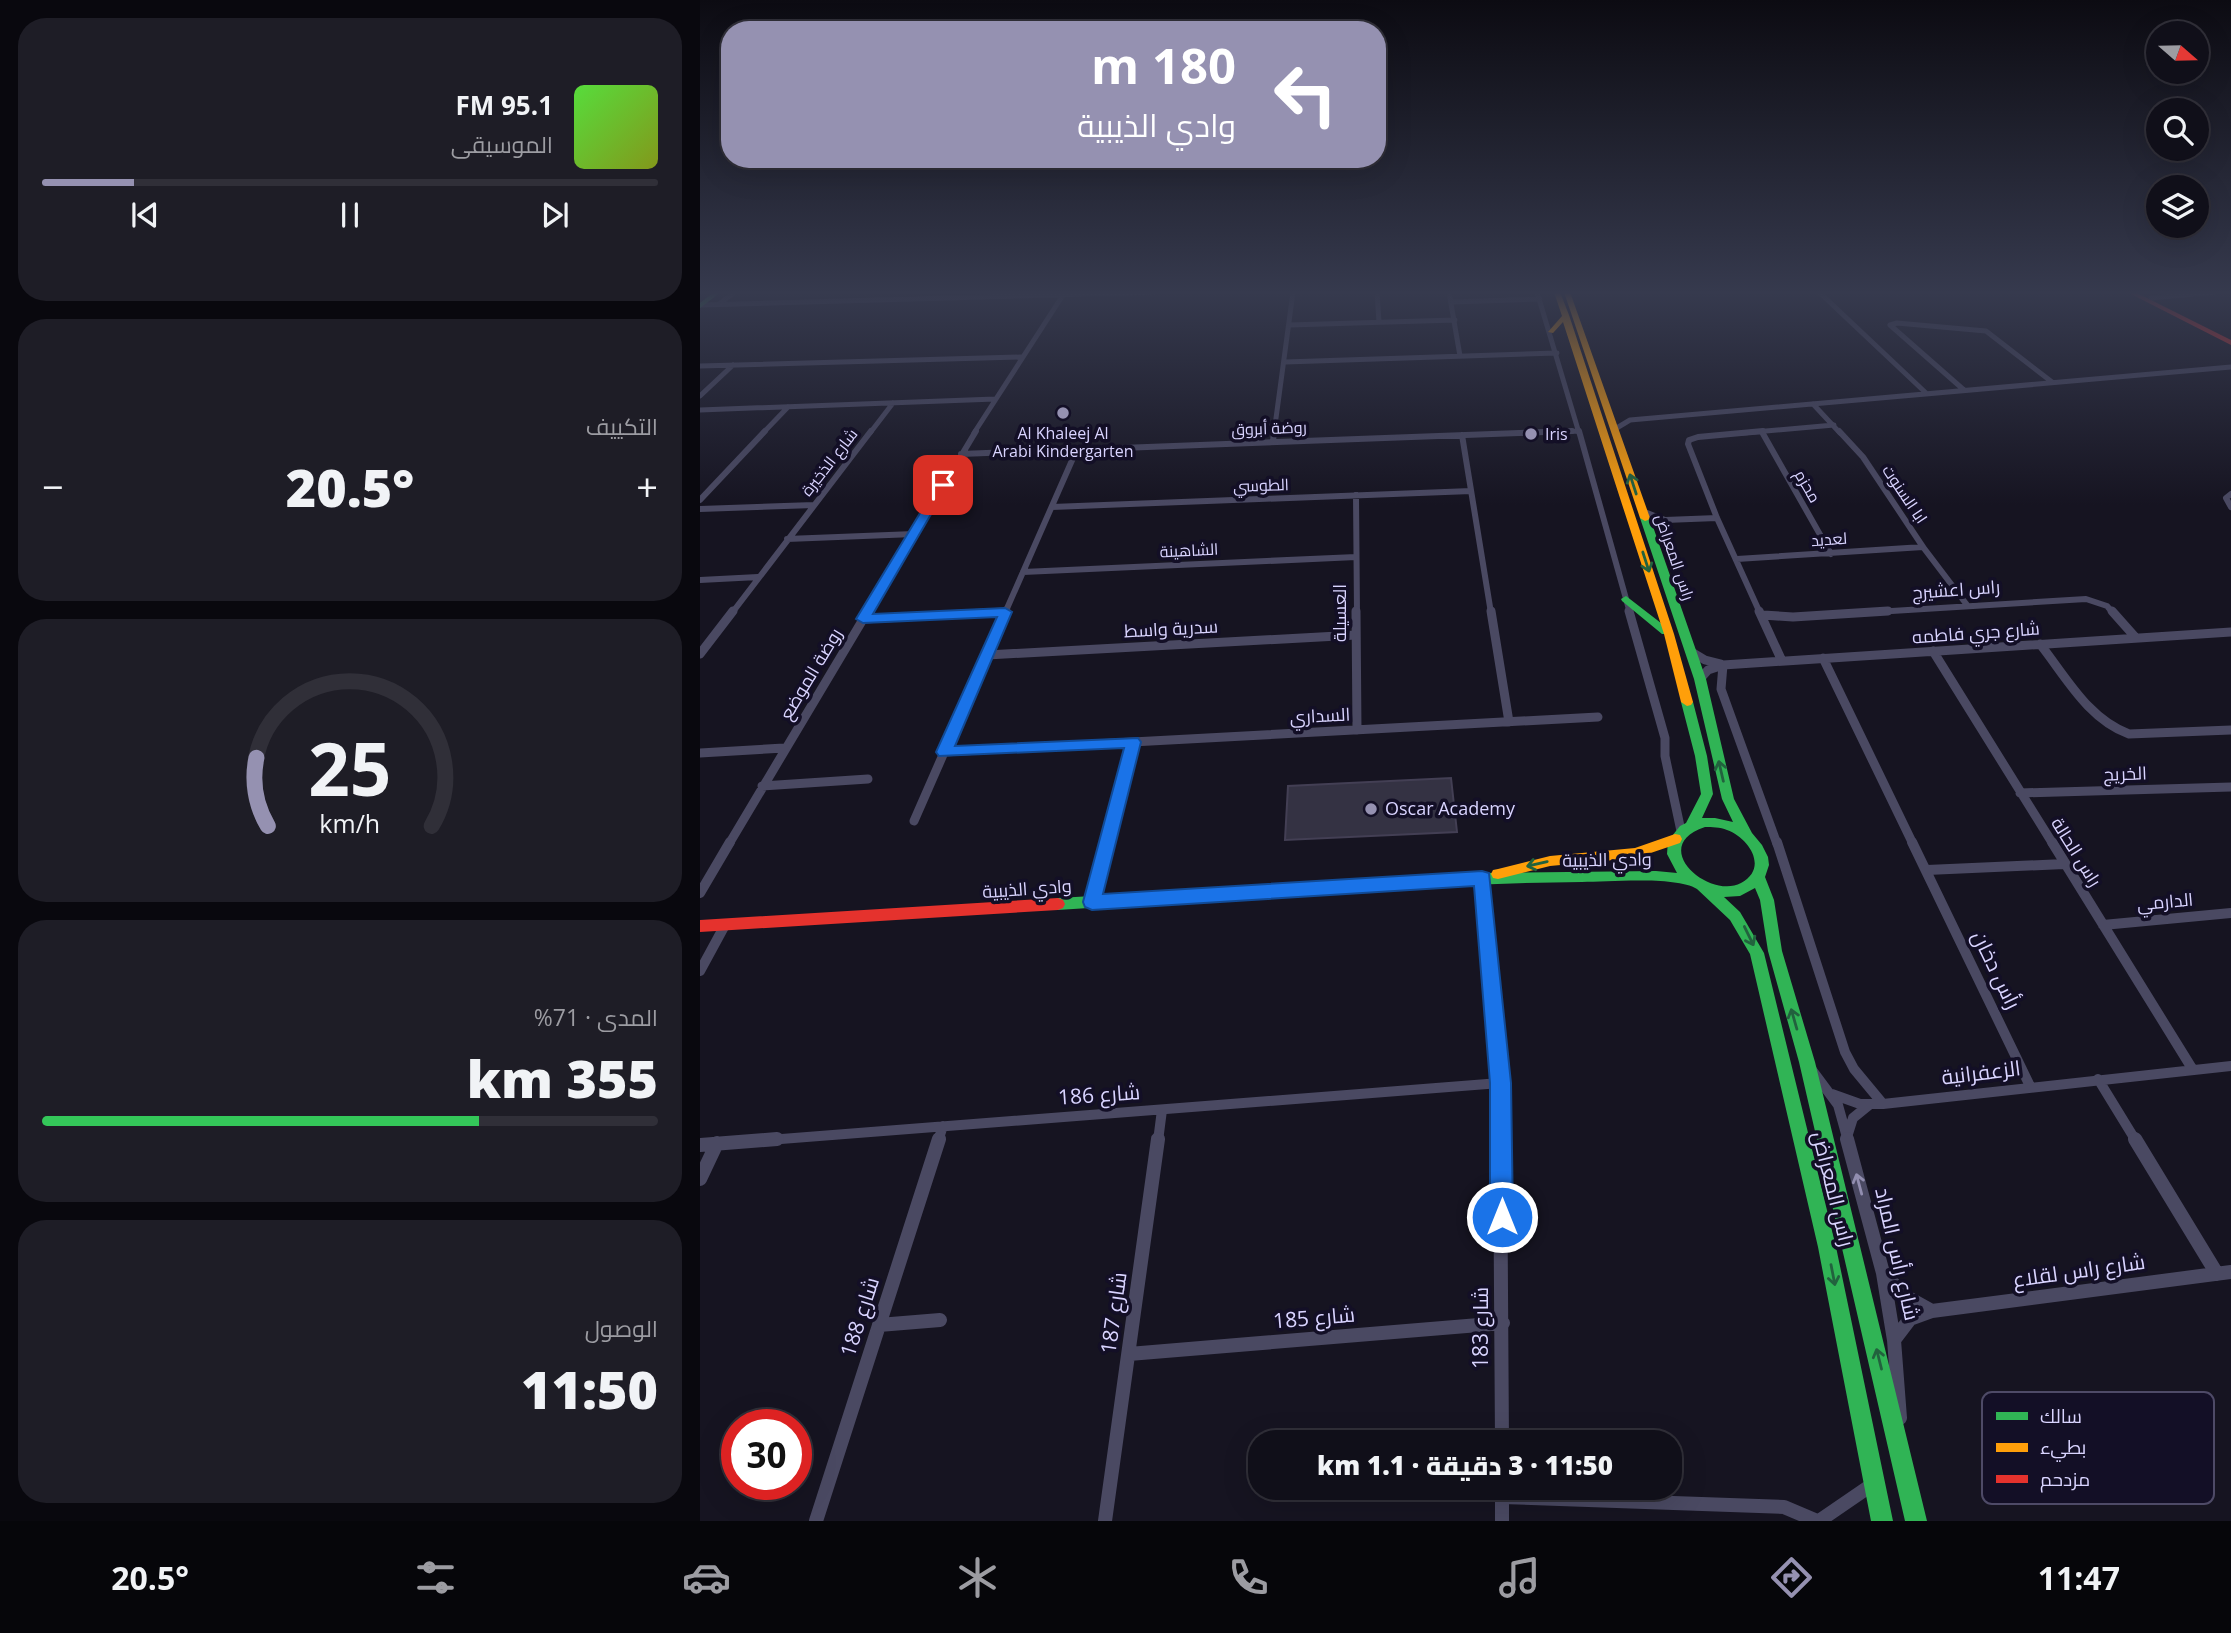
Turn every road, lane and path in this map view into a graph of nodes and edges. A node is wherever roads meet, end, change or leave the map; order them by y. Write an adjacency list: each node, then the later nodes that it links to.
1 (1285, 362): 29 (street)
2 (806, 363): 10 (street)
3 (1017, 363): 17 (street, روضة الموضع)
4 (1560, 363): 26 (street)
5 (1581, 363): 60 (street, راس المعراض, one-way to 60)
6 (1592, 363): 22 (street, راس المعراض)
7 (1894, 363): 15 (street)
8 (1933, 363): 14 (street)
9 (2027, 363): 13 (street)
10 (733, 365): 11 (street); 16 (street)
11 (700, 366)
12 (2231, 368): 13 (street)
13 (2052, 382): 14 (street)
14 (1964, 390): 15 (street)
15 (1926, 393): 19 (street)
16 (700, 396)
17 (995, 399): 18 (street); 31 (street, روضة الموضع)
18 (893, 403): 20 (street); 36 (street, شارع الذخيرة)
19 (1813, 404): 23 (street); 24 (street, ابا السنوت)
20 (788, 407): 21 (street); 35 (street)
21 (700, 410)
22 (1610, 413): 23 (street); 25 (street, راس المعراض)
23 (1630, 420): 25 (street)
24 (1834, 425): 27 (street); 46 (street, ابا السنوت)
25 (1615, 429): 40 (street, راس المعراض, one-way to 25)
26 (1579, 431): 28 (street, روضة أبروق); 53 (street)
27 (1762, 432): 41 (street); 47 (street, محزم)
28 (1462, 435): 29 (street, روضة أبروق); 32 (street)
29 (1273, 442): 30 (street, روضة أبروق)
30 (1077, 449): 31 (street, روضة أبروق); 37 (street)
31 (961, 454): 44 (street, روضة الموضع)
32 (1471, 491): 34 (street, الطوسي); 72 (street)
33 (2231, 494): 38 (street)
34 (1356, 495): 37 (street, الطوسي); 48 (street, العسيلة)
35 (700, 500)
36 (814, 505): 39 (street); 45 (street, شارع الذخيرة)
37 (1052, 508): 50 (street)
38 (2231, 508)
39 (700, 509)
40 (1642, 511): 42 (street); 43 (street, راس المعراض)
41 (1717, 518): 42 (street); 49 (street)
42 (1665, 520): 43 (street)
43 (1649, 531): 63 (street, راس المعراض)
44 (914, 534): 45 (street); 57 (street, روضة الموضع)
45 (787, 539): 51 (street, شارع الذخيرة)
46 (1923, 547): 47 (street, لعديد); 54 (street, ابا السنوت)
47 (1831, 554): 49 (street, لعديد)
48 (1356, 557): 50 (street, الشاهينة); 59 (street, العسيلة)
49 (1737, 559): 56 (street)
50 (1023, 572): 55 (street)
51 (758, 577): 52 (street); 65 (street, شارع الذخيرة)
52 (700, 580)
53 (1626, 599): 60 (street); 84 (street)
54 (1967, 605): 56 (street, راس اعشيرج); 61 (street, راس اعشيرج)
55 (1005, 612): 57 (street); 66 (street)
56 (1763, 615): 68 (street)
57 (863, 619): 76 (street, روضة الموضع)
58 (2231, 632): 61 (street, شارع جري فاطمه)
59 (1356, 635): 66 (street, سدرية واسط); 73 (street, العسيلة)
60 (1669, 635): 84 (street, راس المعراض)
61 (2136, 638): 62 (street, شارع جري فاطمه)
62 (2040, 644): 64 (street, شارع جري فاطمه); 74 (street)
63 (1690, 651): 69 (street, شارع جري فاطمه); 70 (street, راس المعراض)
64 (1933, 651): 67 (street, شارع جري فاطمه); 82 (street, راس الحالة)
65 (700, 654)
66 (987, 655): 77 (street)
67 (1824, 658): 68 (street, شارع جري فاطمه); 87 (street, رأس دخان)
68 (1782, 661): 69 (street, شارع جري فاطمه)
69 (1723, 665): 70 (street, شارع جري فاطمه); 106 (street)
70 (1700, 679): 85 (street, راس المعراض, one-way to 70)
71 (1598, 717): 72 (street, السداري)
72 (1509, 722): 73 (street, السداري)
73 (1357, 730): 75 (street, السداري)
74 (2231, 730)
75 (1133, 742): 77 (street, السداري); 93 (street)
76 (784, 748): 78 (street); 80 (street, روضة الموضع)
77 (944, 752): 83 (street)
78 (700, 753)
79 (868, 779): 80 (street)
80 (762, 786): 92 (street, روضة الموضع)
81 (2231, 787): 82 (street, الخريج)
82 (2020, 793): 86 (street, راس الحالة)
83 (914, 821)
84 (1683, 831): 85 (street); 89 (street, وادي الذيبية, one-way to 89); 90 (street)
85 (1746, 834): 88 (street)
86 (2064, 864): 87 (street); 96 (street, راس الحالة)
87 (1927, 870): 104 (street, رأس دخان)
88 (1758, 877): 91 (street); 99 (street, راس المعراض, one-way to 88)
89 (1482, 878): 90 (street, وادي الذيبية); 93 (street, وادي الذيبية); 103 (street, شارع 183)
90 (1690, 880): 91 (street)
91 (1703, 887): 124 (street, راس المعراض, one-way to 124)
92 (701, 891)
93 (1092, 902): 95 (street, وادي الذيبية)
94 (2231, 913): 96 (street, الدارمي)
95 (725, 925): 97 (street, وادي الذيبية); 98 (street)
96 (2102, 925): 101 (street, راس الحالة)
97 (700, 926)
98 (700, 971)
99 (1807, 1062): 105 (street, شارع رأس المراد); 123 (street, راس المعراض, one-way to 99)
100 (2231, 1066): 101 (street, الزعفرانية)
101 (2193, 1070): 102 (street, الزعفرانية)
102 (2098, 1079): 104 (street, الزعفرانية); 115 (street)
103 (1500, 1083): 108 (street, شارع 186); 118 (street, شارع 183)
104 (2030, 1086): 106 (street, الزعفرانية)
105 (1832, 1094): 107 (street, الزعفرانية); 110 (street, شارع رأس المراد)
106 (1883, 1104): 107 (street, الزعفرانية)
107 (1869, 1105): 110 (street)
108 (1162, 1110): 109 (street, شارع 186); 121 (street, شارع 187)
109 (943, 1126): 111 (street, شارع 186); 119 (street, شارع 188)
110 (1847, 1138): 114 (street, شارع رأس المراد, one-way to 110)
111 (717, 1143): 112 (street, شارع 186); 113 (street)
112 (700, 1144)
113 (700, 1179)
114 (1883, 1273): 116 (street); 120 (street, شارع رأس المراد)
115 (2224, 1273): 116 (street, شارع راس لقلاع)
116 (1932, 1311): 120 (street, شارع راس لقلاع)
117 (940, 1320): 119 (street)
118 (1503, 1323): 121 (street, شارع 185); 122 (street, شارع 183)
119 (879, 1325): 127 (street, شارع 188)
120 (1894, 1340): 123 (street, شارع رأس المراد)
121 (1129, 1354): 128 (street, شارع 187)
122 (1502, 1430)
123 (1905, 1468): 132 (street, راس المعراض)
124 (1875, 1483): 130 (street); 131 (street, راس المعراض)
125 (1502, 1500): 129 (street)
126 (1652, 1500): 130 (street)
127 (816, 1521)
128 (1105, 1521)
129 (1502, 1521)
130 (1818, 1521)
131 (1882, 1521)
132 (1916, 1521)

